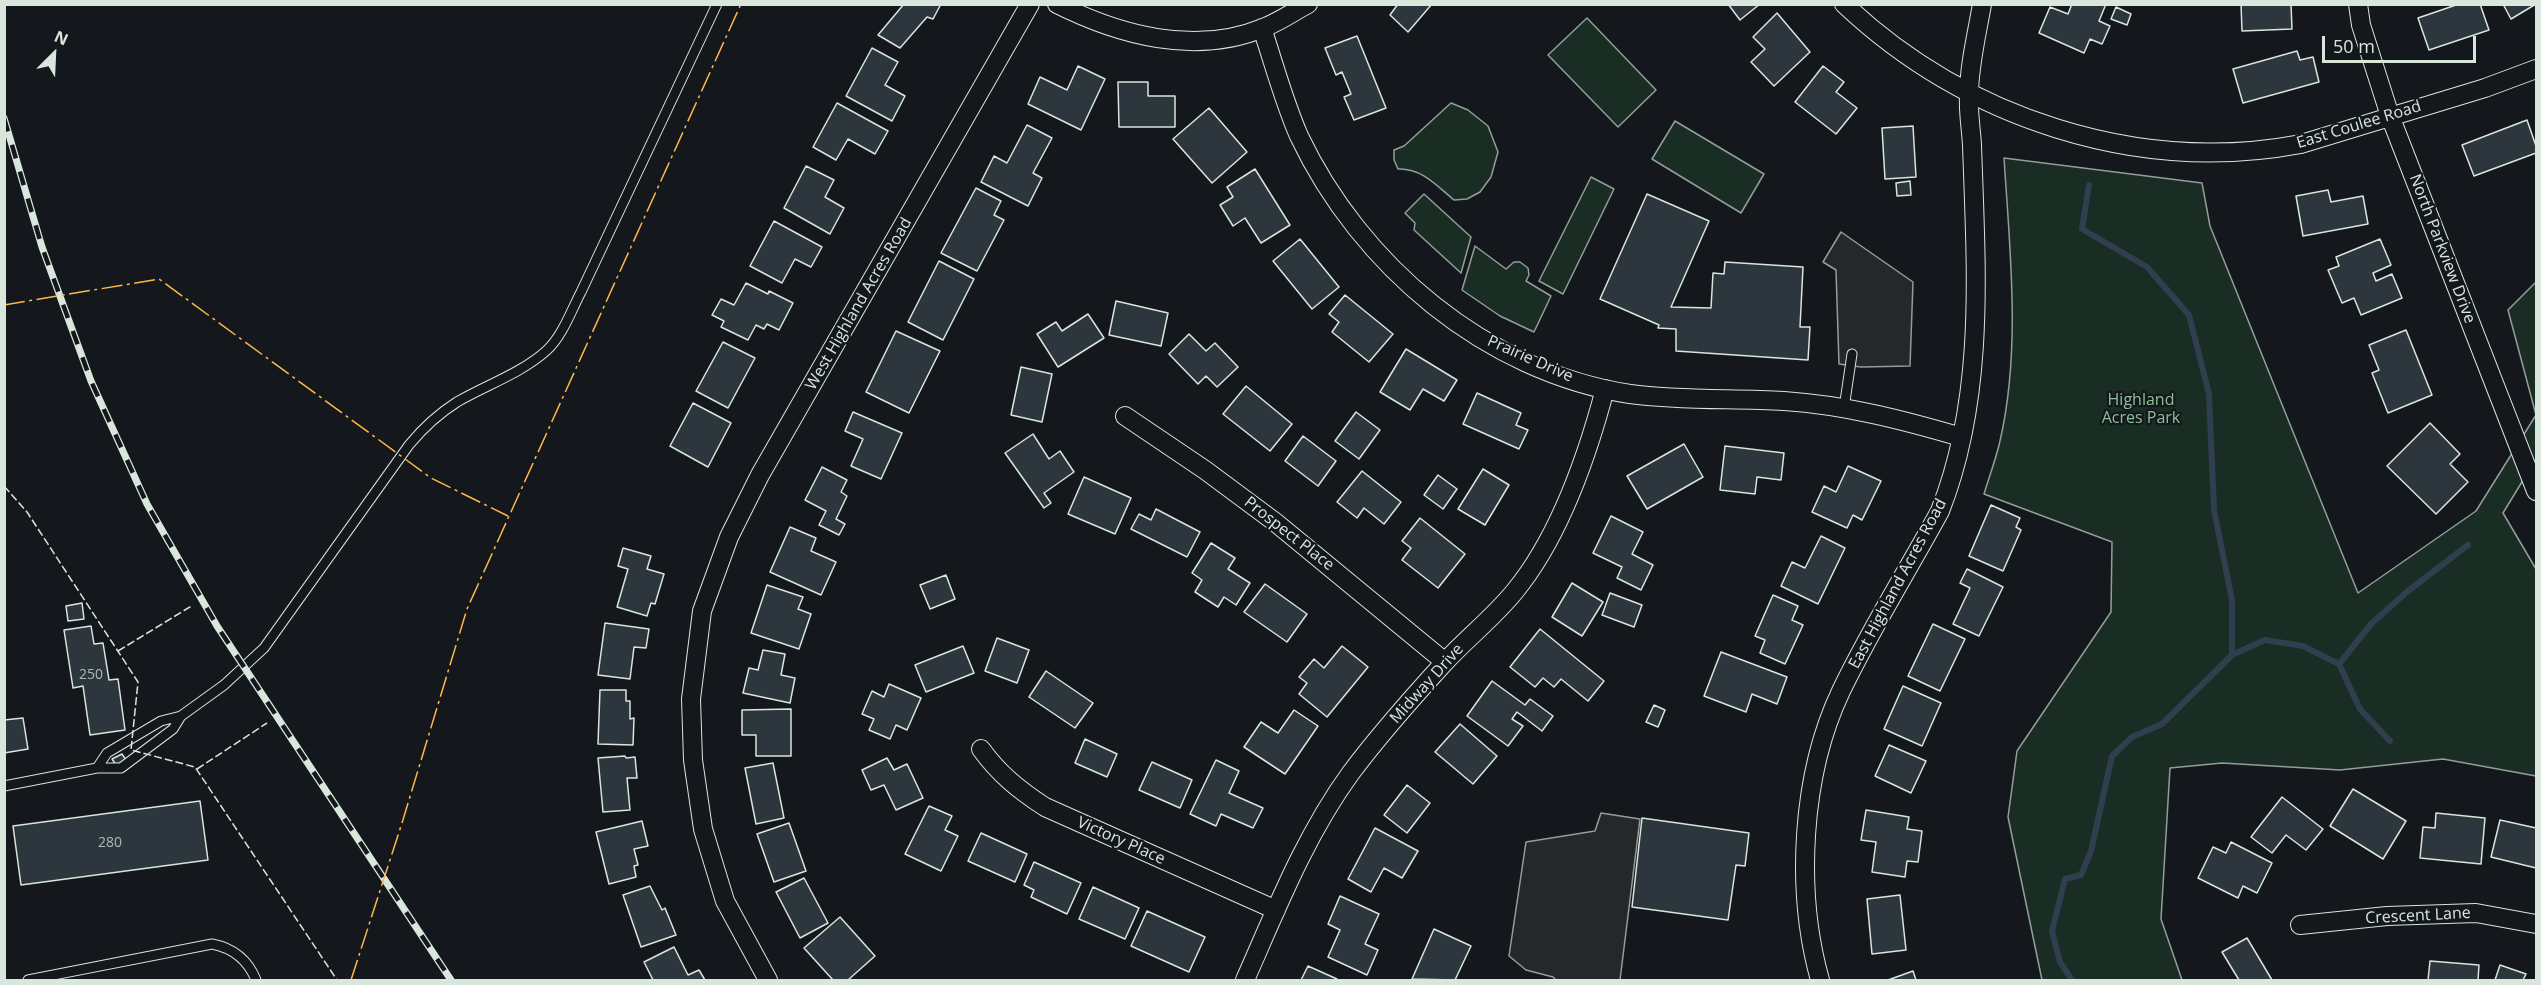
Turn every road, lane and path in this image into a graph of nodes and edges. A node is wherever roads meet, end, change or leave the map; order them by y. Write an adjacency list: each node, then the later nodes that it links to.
1 (717, 4): 19 (lane)
2 (1030, 4): 28 (street, West Highland Acres Road)
3 (1057, 4): 8 (street)
4 (1308, 4): 8 (street)
5 (1844, 4): 10 (street, East Coulee Road)
6 (1982, 4): 10 (street, East Highland Acres Road)
7 (2358, 4): 11 (street, North Parkview Drive)
8 (1262, 28): 13 (street, Prairie Drive)
9 (2536, 69): 11 (street, East Coulee Road)
10 (1968, 94): 11 (street, East Coulee Road); 16 (street, East Highland Acres Road)
11 (2390, 116): 17 (street, North Parkview Drive)
12 (1852, 354): 14 (lane)
13 (1605, 388): 14 (street, Prairie Drive); 18 (street, Midway Drive)
14 (1844, 408): 16 (street, Prairie Drive)
15 (1125, 416): 18 (street, Prospect Place)
16 (1961, 437): 30 (street, East Highland Acres Road)
17 (2536, 491)
18 (1445, 662): 23 (street, Midway Drive)
19 (181, 716): 21 (lane); 21 (lane)
20 (981, 749): 23 (street, Victory Place)
21 (97, 768): 22 (lane)
22 (4, 786)
23 (1276, 910): 29 (street, Midway Drive)
24 (2536, 924): 25 (street, Crescent Lane)
25 (2300, 925)
26 (28, 981): 27 (lane)
27 (256, 981)
28 (768, 981)
29 (1245, 981)
30 (1820, 981)

